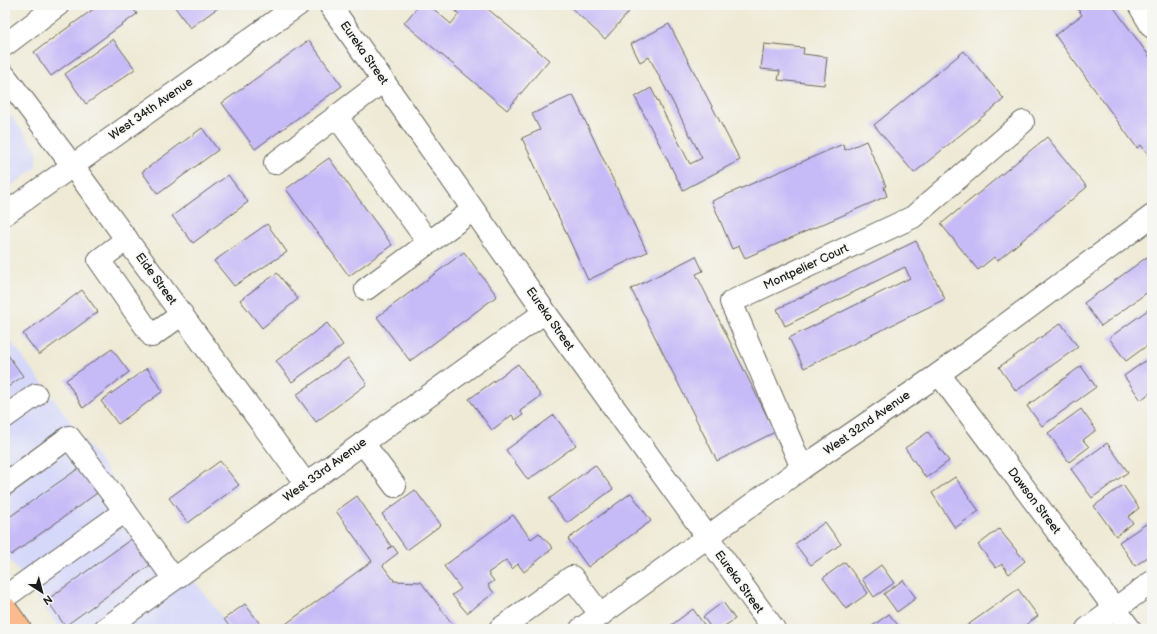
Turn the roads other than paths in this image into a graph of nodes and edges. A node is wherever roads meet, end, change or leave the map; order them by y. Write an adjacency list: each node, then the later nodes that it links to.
1 (58, 5): 6 (street)
2 (298, 5): 12 (street, West 34th Avenue)
3 (330, 5): 8 (street, Eureka Street)
4 (1139, 5): 5 (street)
5 (1152, 27)
6 (5, 45)
7 (5, 76): 12 (street, Eide Street)
8 (383, 81): 9 (street); 13 (street, Eureka Street)
9 (337, 117): 11 (street); 17 (street)
10 (1023, 122): 25 (street, Montpelier Court)
11 (275, 163)
12 (72, 165): 14 (street, West 34th Avenue); 16 (street, Eide Street)
13 (473, 210): 17 (street); 19 (street, Eureka Street)
14 (5, 214)
15 (1152, 216): 21 (street, West 32nd Avenue)
16 (127, 239): 20 (street, Eide Street); 20 (street)
17 (429, 243): 18 (street)
18 (366, 289)
19 (545, 312): 24 (street, West 33rd Avenue); 30 (street, Eureka Street)
20 (182, 314): 27 (street, Eide Street)
21 (939, 374): 25 (street, West 32nd Avenue); 35 (street, Dawson Street)
22 (36, 395): 23 (street)
23 (5, 417)
24 (363, 443): 27 (street, West 33rd Avenue); 28 (street)
25 (802, 468): 30 (street, West 32nd Avenue)
26 (5, 484): 29 (street)
27 (306, 484): 31 (street, West 33rd Avenue)
28 (395, 486)
29 (125, 511): 31 (street); 33 (street)
30 (707, 537): 36 (street, West 32nd Avenue); 41 (street, Eureka Street)
31 (174, 579): 38 (street, West 33rd Avenue)
32 (1152, 582): 35 (street)
33 (5, 597)
34 (5, 608): 37 (main road)
35 (1115, 609): 42 (street); 43 (street, Dawson Street)
36 (601, 615): 39 (street); 40 (street, West 32nd Avenue)
37 (20, 629)
38 (105, 629)
39 (500, 629)
40 (581, 629)
41 (774, 629)
42 (1087, 629)
43 (1130, 629)

